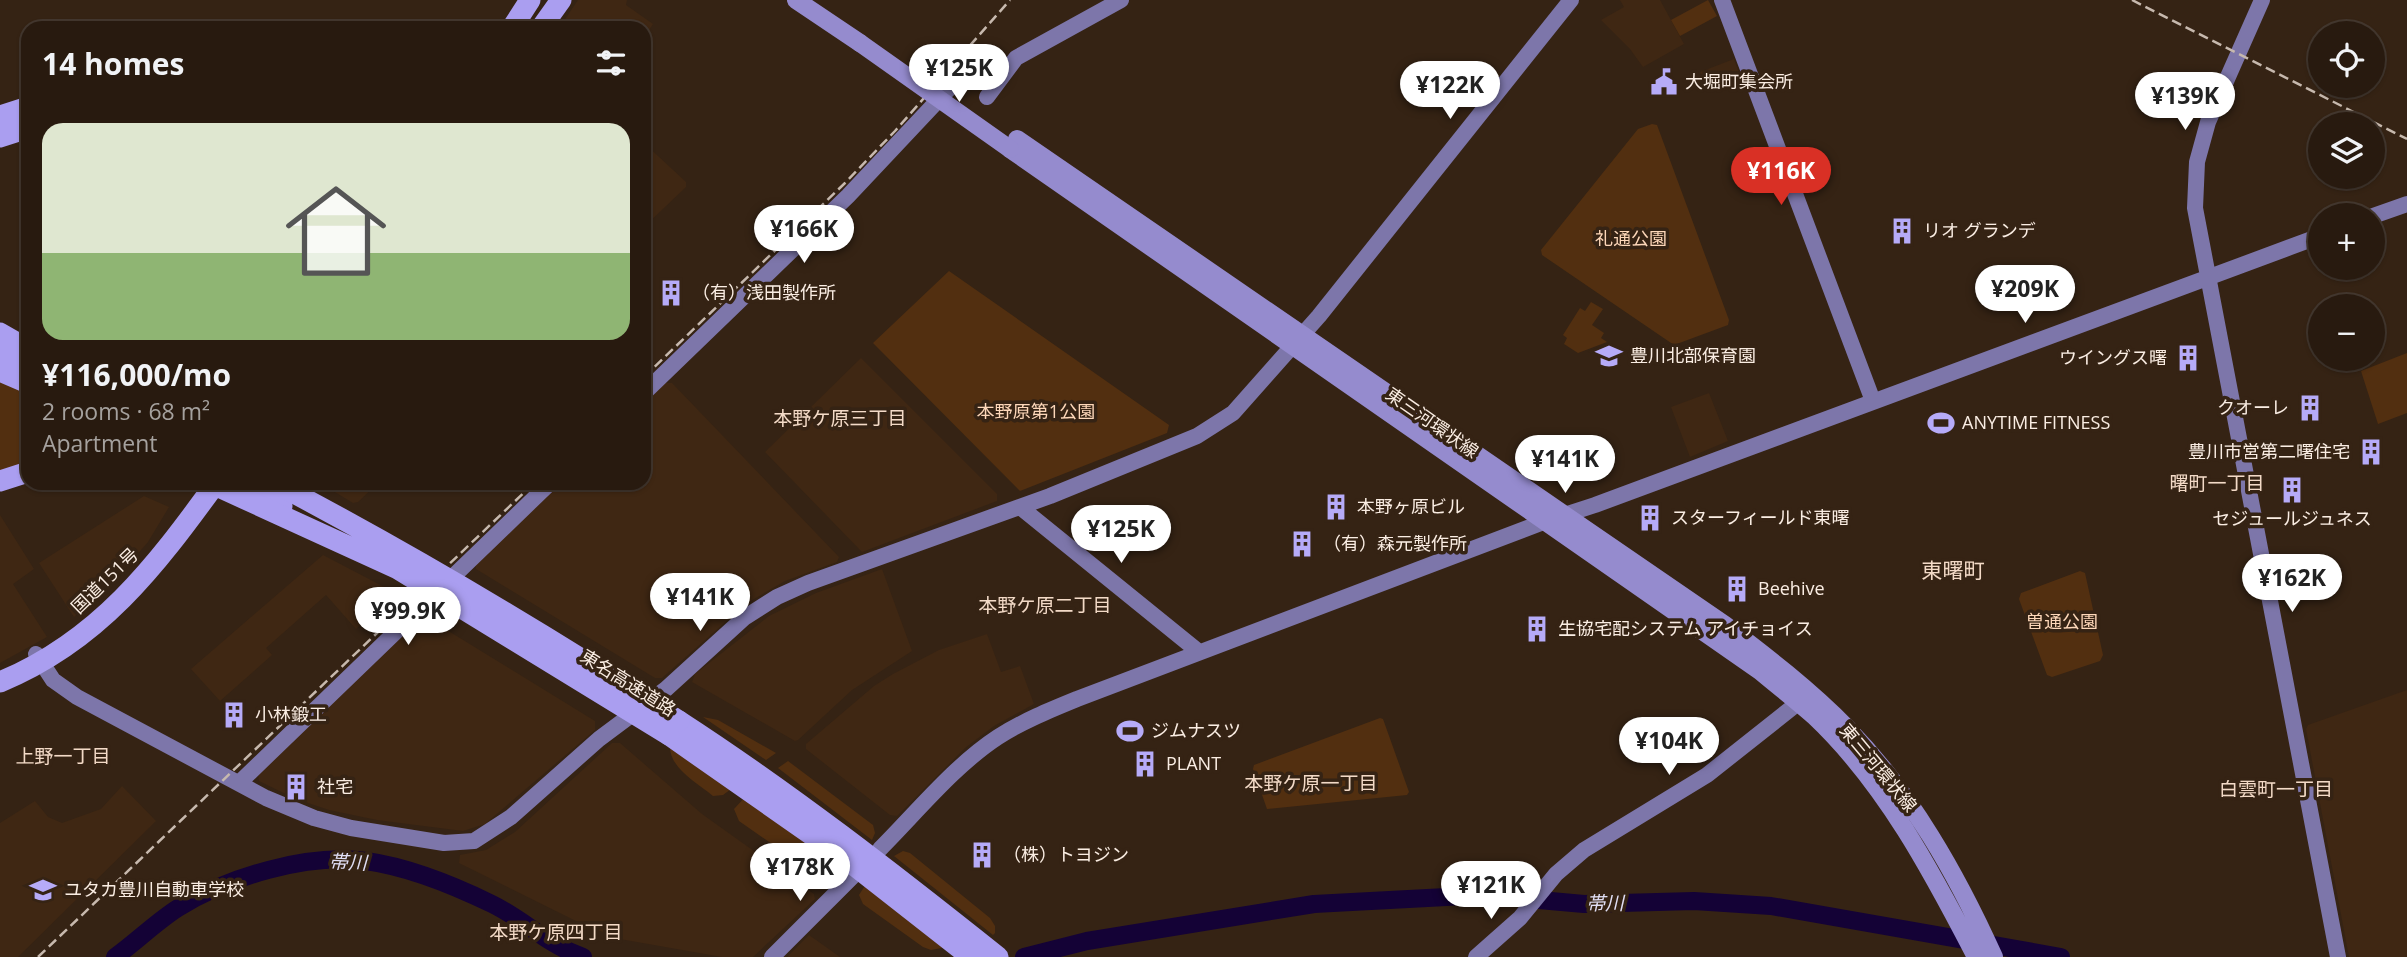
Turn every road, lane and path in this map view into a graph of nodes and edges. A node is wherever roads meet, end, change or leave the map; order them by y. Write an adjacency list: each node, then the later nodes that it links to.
1 (530, 0): 9 (highway)
2 (561, 0): 10 (highway)
3 (796, 0): 11 (main road, 東三河環状線)
4 (815, 0): 11 (main road, 東三河環状線)
5 (1121, 0): 13 (street)
6 (1571, 0): 23 (street)
7 (1722, 0): 30 (street)
8 (2262, 0): 21 (street)
9 (516, 21)
10 (546, 21)
11 (863, 39): 23 (main road, 東三河環状線)
12 (960, 77): 29 (street)
13 (988, 97)
14 (21, 109): 15 (highway)
15 (0, 116)
16 (21, 130): 17 (highway)
17 (0, 137)
18 (2407, 204): 19 (street)
19 (2385, 212)
20 (2308, 240): 21 (street)
21 (2207, 278): 30 (street); 58 (street)
22 (0, 333): 24 (highway)
23 (1297, 339): 39 (street); 40 (main road, 東三河環状線); 41 (main road, 東三河環状線)
24 (21, 345)
25 (0, 352): 26 (highway)
26 (21, 361)
27 (0, 370): 28 (highway)
28 (21, 380)
29 (651, 386)
30 (1873, 401): 40 (street)
31 (21, 474): 32 (highway)
32 (0, 481)
33 (196, 490): 44 (highway, 国道151号)
34 (211, 490): 44 (highway, 国道151号)
35 (225, 490): 42 (highway, bridge)
36 (250, 490): 42 (highway, 東名高速道路, bridge)
37 (288, 490): 48 (highway, 東名高速道路, bridge)
38 (543, 490): 49 (street)
39 (1020, 507): 43 (street); 49 (street)
40 (1564, 514): 41 (street); 47 (main road, 東三河環状線)
41 (1546, 521): 43 (street); 47 (main road, 東三河環状線)
42 (398, 569): 48 (highway, 東名高速道路, bridge)
43 (1199, 652): 50 (street)
44 (38, 658): 45 (highway, 国道151号); 46 (highway, 国道151号); 49 (street)
45 (0, 676)
46 (0, 682)
47 (1804, 699): 55 (street); 56 (main road, 東三河環状線); 57 (main road, 東三河環状線)
48 (674, 728): 52 (highway, 東名高速道路)
49 (239, 783)
50 (880, 849)
51 (854, 875): 53 (street)
52 (969, 948): 54 (highway, 東名高速道路)
53 (772, 957)
54 (998, 957)
55 (1476, 957)
56 (1976, 957)
57 (1994, 957)
58 (2338, 957)

